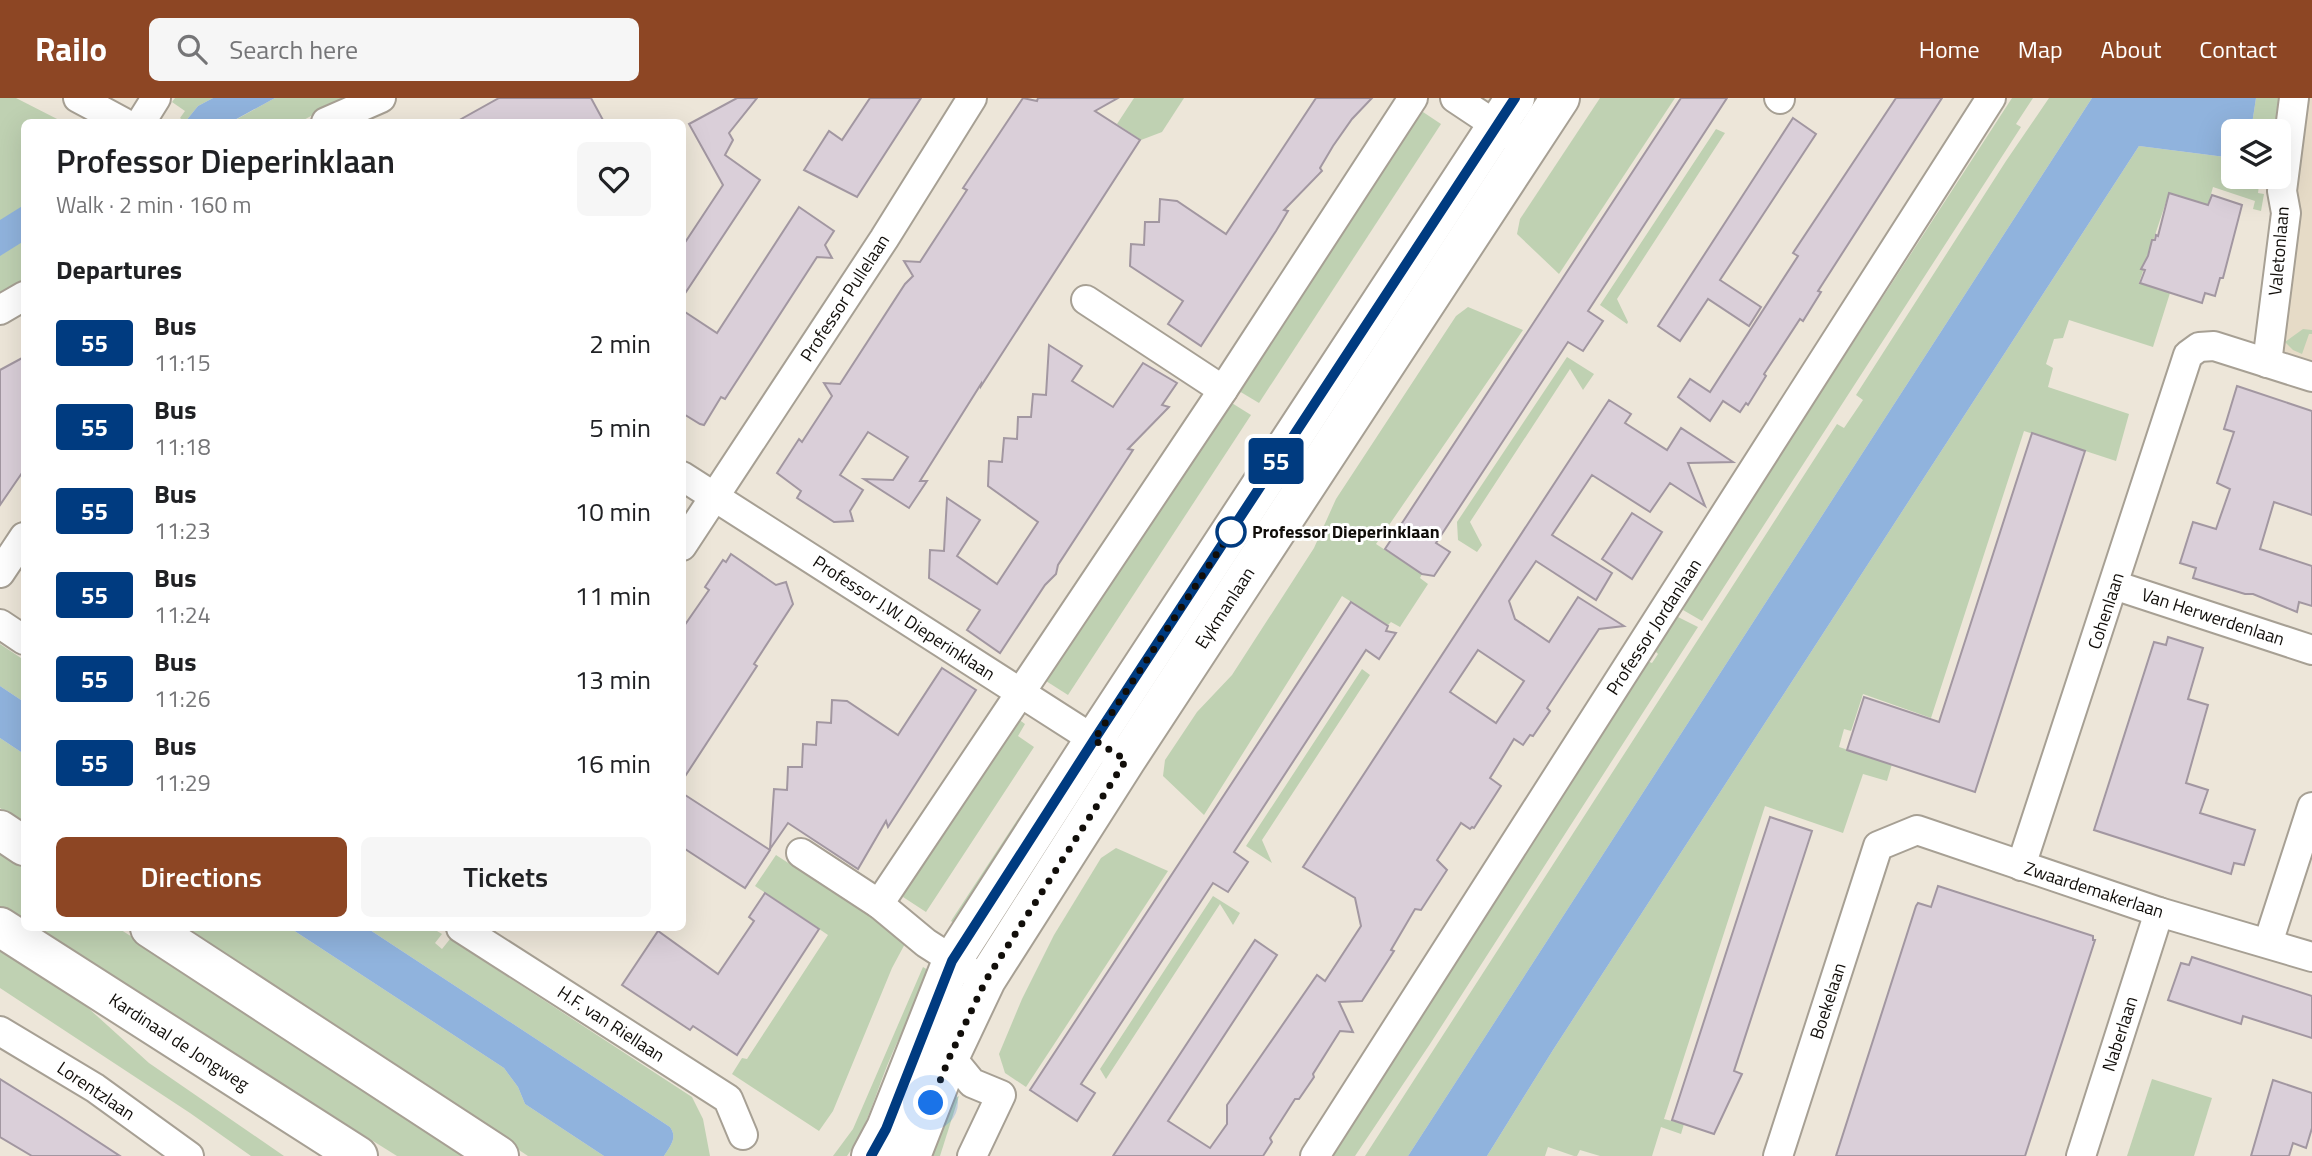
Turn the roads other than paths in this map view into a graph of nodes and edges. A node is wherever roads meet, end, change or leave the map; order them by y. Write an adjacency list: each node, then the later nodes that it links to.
1 (78, 98): 12 (street)
2 (156, 98): 13 (street)
3 (381, 98): 14 (street)
4 (388, 98): 15 (street)
5 (972, 98): 24 (street, Professor Pullelaan)
6 (1413, 98): 22 (street)
7 (1455, 98): 11 (street)
8 (1560, 98): 16 (main road, Eykmanlaan)
9 (1991, 98): 59 (street, Professor Jordanlaan)
10 (2294, 98): 20 (street, Valetonlaan)
11 (1506, 112): 16 (street); 33 (main road, Eykmanlaan)
12 (117, 119)
13 (143, 119)
14 (333, 119)
15 (356, 119)
16 (1529, 147): 34 (main road, Eykmanlaan)
17 (21, 298): 19 (street)
18 (1086, 300): 22 (street)
19 (0, 310)
20 (2267, 363): 21 (street); 28 (street, Cohenlaan)
21 (2312, 377)
22 (1223, 390): 32 (street)
23 (686, 479): 24 (street, Professor J.W. Dieperinklaan)
24 (715, 497): 25 (street, Professor Pullelaan); 32 (street, Professor J.W. Dieperinklaan)
25 (686, 541)
26 (21, 542): 27 (street)
27 (0, 573)
28 (2114, 585): 31 (street, Van Herwerdenlaan); 40 (street, Cohenlaan)
29 (0, 624): 30 (street)
30 (21, 638)
31 (2312, 650)
32 (1020, 692): 33 (street, Professor J.W. Dieperinklaan); 41 (street)
33 (1094, 740): 34 (street, Professor J.W. Dieperinklaan); 48 (main road, Eykmanlaan)
34 (1126, 760): 49 (main road, Eykmanlaan)
35 (2312, 807): 46 (street)
36 (0, 830): 37 (main road)
37 (21, 844)
38 (1878, 846): 40 (street, Zwaardemakerlaan); 60 (street, Boekelaan)
39 (801, 853): 41 (street)
40 (2021, 866): 42 (street, Zwaardemakerlaan)
41 (879, 904): 48 (street)
42 (2159, 912): 46 (street, Zwaardemakerlaan); 61 (street, Naberlaan)
43 (0, 927): 53 (main road, Kardinaal de Jongweg)
44 (155, 931): 55 (main road)
45 (466, 931): 52 (street, H.F. van Riellaan)
46 (2268, 943): 47 (street, Zwaardemakerlaan)
47 (2312, 957)
48 (952, 961): 49 (street); 51 (main road, Eykmanlaan)
49 (986, 980): 51 (main road, Eykmanlaan)
50 (0, 1031): 54 (street, Lorentzlaan)
51 (935, 1050): 56 (main road, Eykmanlaan); 57 (main road, Eykmanlaan); 58 (street)
52 (743, 1135)
53 (353, 1155)
54 (190, 1156)
55 (499, 1156)
56 (871, 1156)
57 (911, 1156)
58 (972, 1156)
59 (1315, 1156)
60 (1779, 1156)
61 (2081, 1156)

